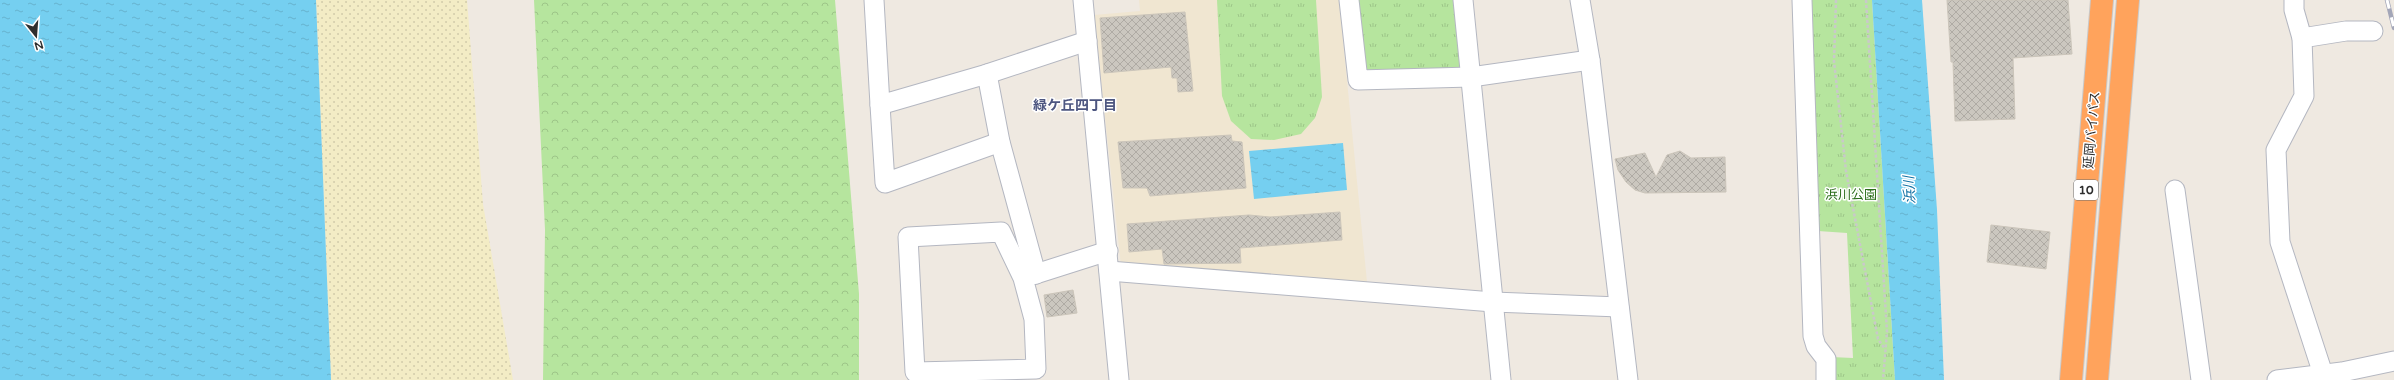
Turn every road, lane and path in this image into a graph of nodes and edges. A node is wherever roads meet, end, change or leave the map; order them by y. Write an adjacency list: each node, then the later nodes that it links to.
1 (874, 0): 18 (street)
2 (1083, 0): 14 (street)
3 (1349, 0): 17 (street)
4 (1463, 0): 17 (street)
5 (1580, 0): 15 (street)
6 (1802, 0): 33 (street)
7 (1836, 0): 26 (path)
8 (1866, 0): 26 (path)
9 (2102, 0): 35 (highway, 延岡バイパス / 10)
10 (2128, 0): 36 (highway, 延岡バイパス / 10)
11 (2294, 0): 13 (street)
12 (2373, 31): 13 (street)
13 (2302, 38): 28 (street)
14 (1086, 41): 16 (street); 21 (street)
15 (1590, 60): 17 (street); 25 (street)
16 (987, 74): 18 (street); 19 (street)
17 (1471, 77): 24 (street)
18 (880, 104): 19 (street)
19 (1000, 142): 23 (street)
20 (2175, 190): 37 (street)
21 (1108, 251): 22 (street); 23 (street)
22 (1109, 271): 24 (street); 30 (street)
23 (1030, 276): 23 (street)
24 (1493, 302): 25 (street); 31 (street)
25 (1619, 307): 32 (street)
26 (1886, 349): 34 (path)
27 (2394, 361): 29 (street)
28 (2322, 374): 29 (street); 38 (street)
29 (2345, 376)
30 (1119, 380)
31 (1501, 380)
32 (1628, 380)
33 (1826, 380)
34 (1883, 380)
35 (2071, 380)
36 (2097, 380)
37 (2201, 380)
38 (2277, 380)

